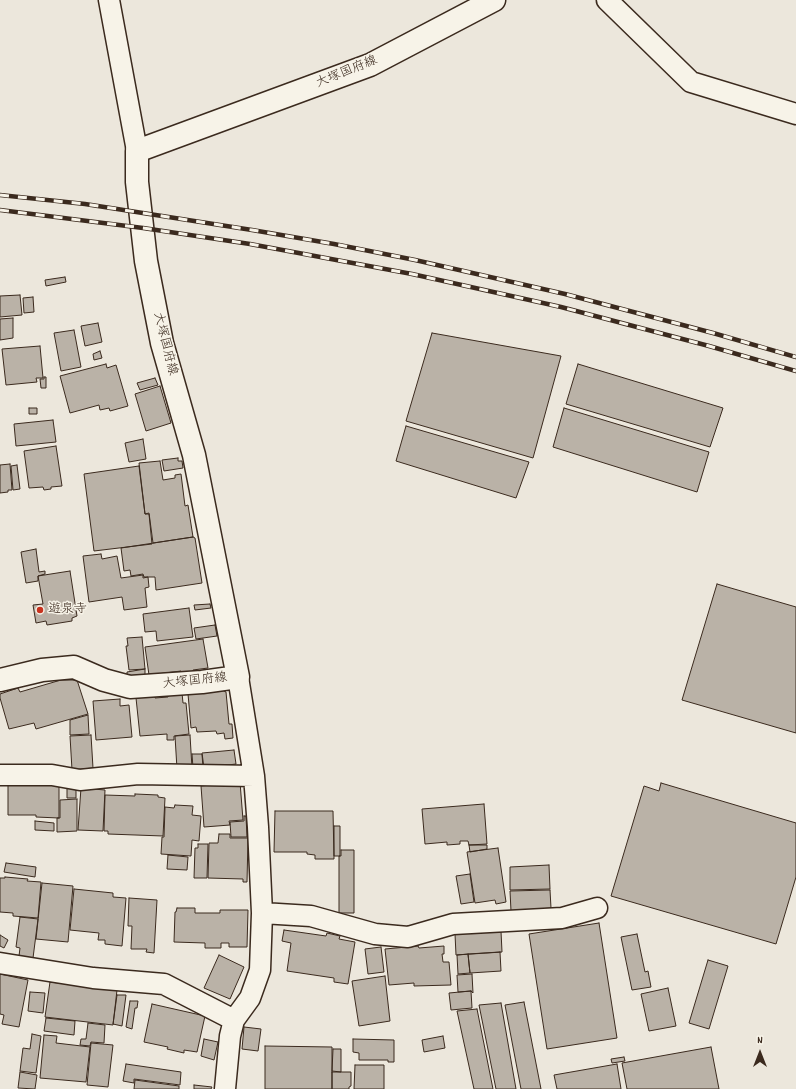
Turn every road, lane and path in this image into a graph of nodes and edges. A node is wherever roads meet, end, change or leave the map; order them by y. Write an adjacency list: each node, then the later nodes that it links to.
1 (109, 0): 5 (street)
2 (494, 0): 5 (main road, 大塚国府線)
3 (607, 0): 4 (street)
4 (796, 114)
5 (137, 151): 6 (main road, 大塚国府線)
6 (238, 677): 7 (main road, 大塚国府線); 9 (street)
7 (0, 680)
8 (0, 774): 9 (street)
9 (254, 776): 11 (street)
10 (596, 908): 11 (street)
11 (262, 914): 13 (street)
12 (0, 963): 13 (street)
13 (234, 1020): 14 (street)
14 (225, 1089)

